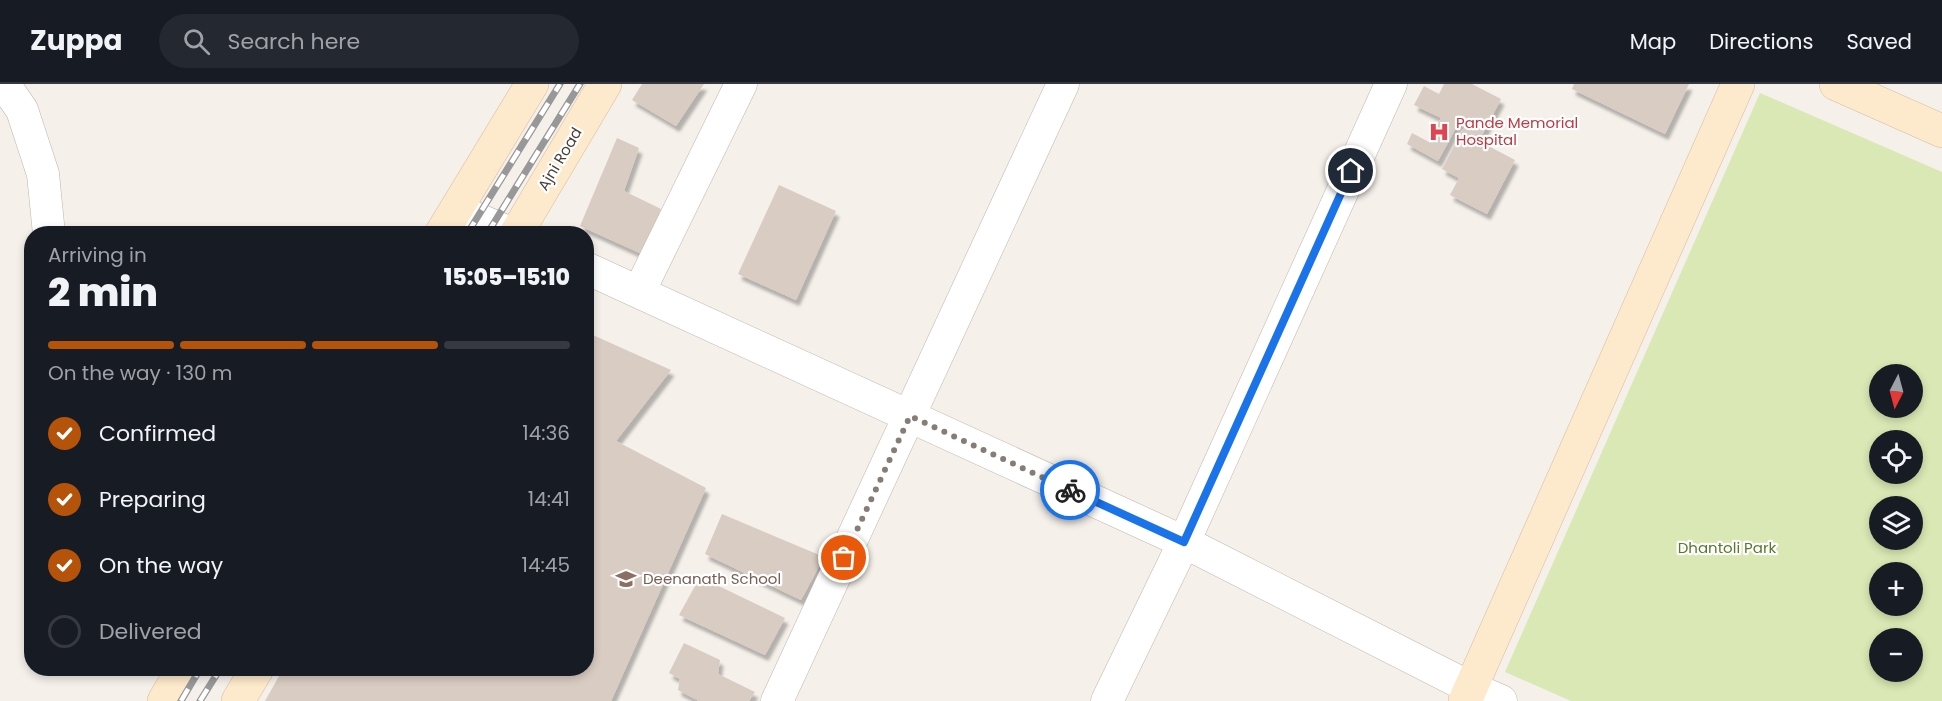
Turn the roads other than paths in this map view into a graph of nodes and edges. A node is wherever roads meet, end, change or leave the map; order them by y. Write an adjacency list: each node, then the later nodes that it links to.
1 (4, 84): 11 (street)
2 (532, 84): 10 (street)
3 (605, 84): 13 (street, Ajni Road)
4 (741, 84): 15 (street)
5 (1063, 84): 16 (street)
6 (1390, 84): 17 (street)
7 (1738, 84): 20 (street)
8 (1836, 84): 9 (street)
9 (1942, 131)
10 (448, 222): 12 (street)
11 (48, 226)
12 (470, 226)
13 (519, 226)
14 (594, 272): 15 (street)
15 (639, 292): 16 (street)
16 (910, 416): 17 (street); 23 (street)
17 (1184, 542): 20 (street); 24 (street)
18 (179, 676): 21 (street)
19 (253, 676): 22 (street)
20 (1468, 695): 25 (street)
21 (164, 701)
22 (238, 701)
23 (777, 701)
24 (1107, 701)
25 (1501, 701)

